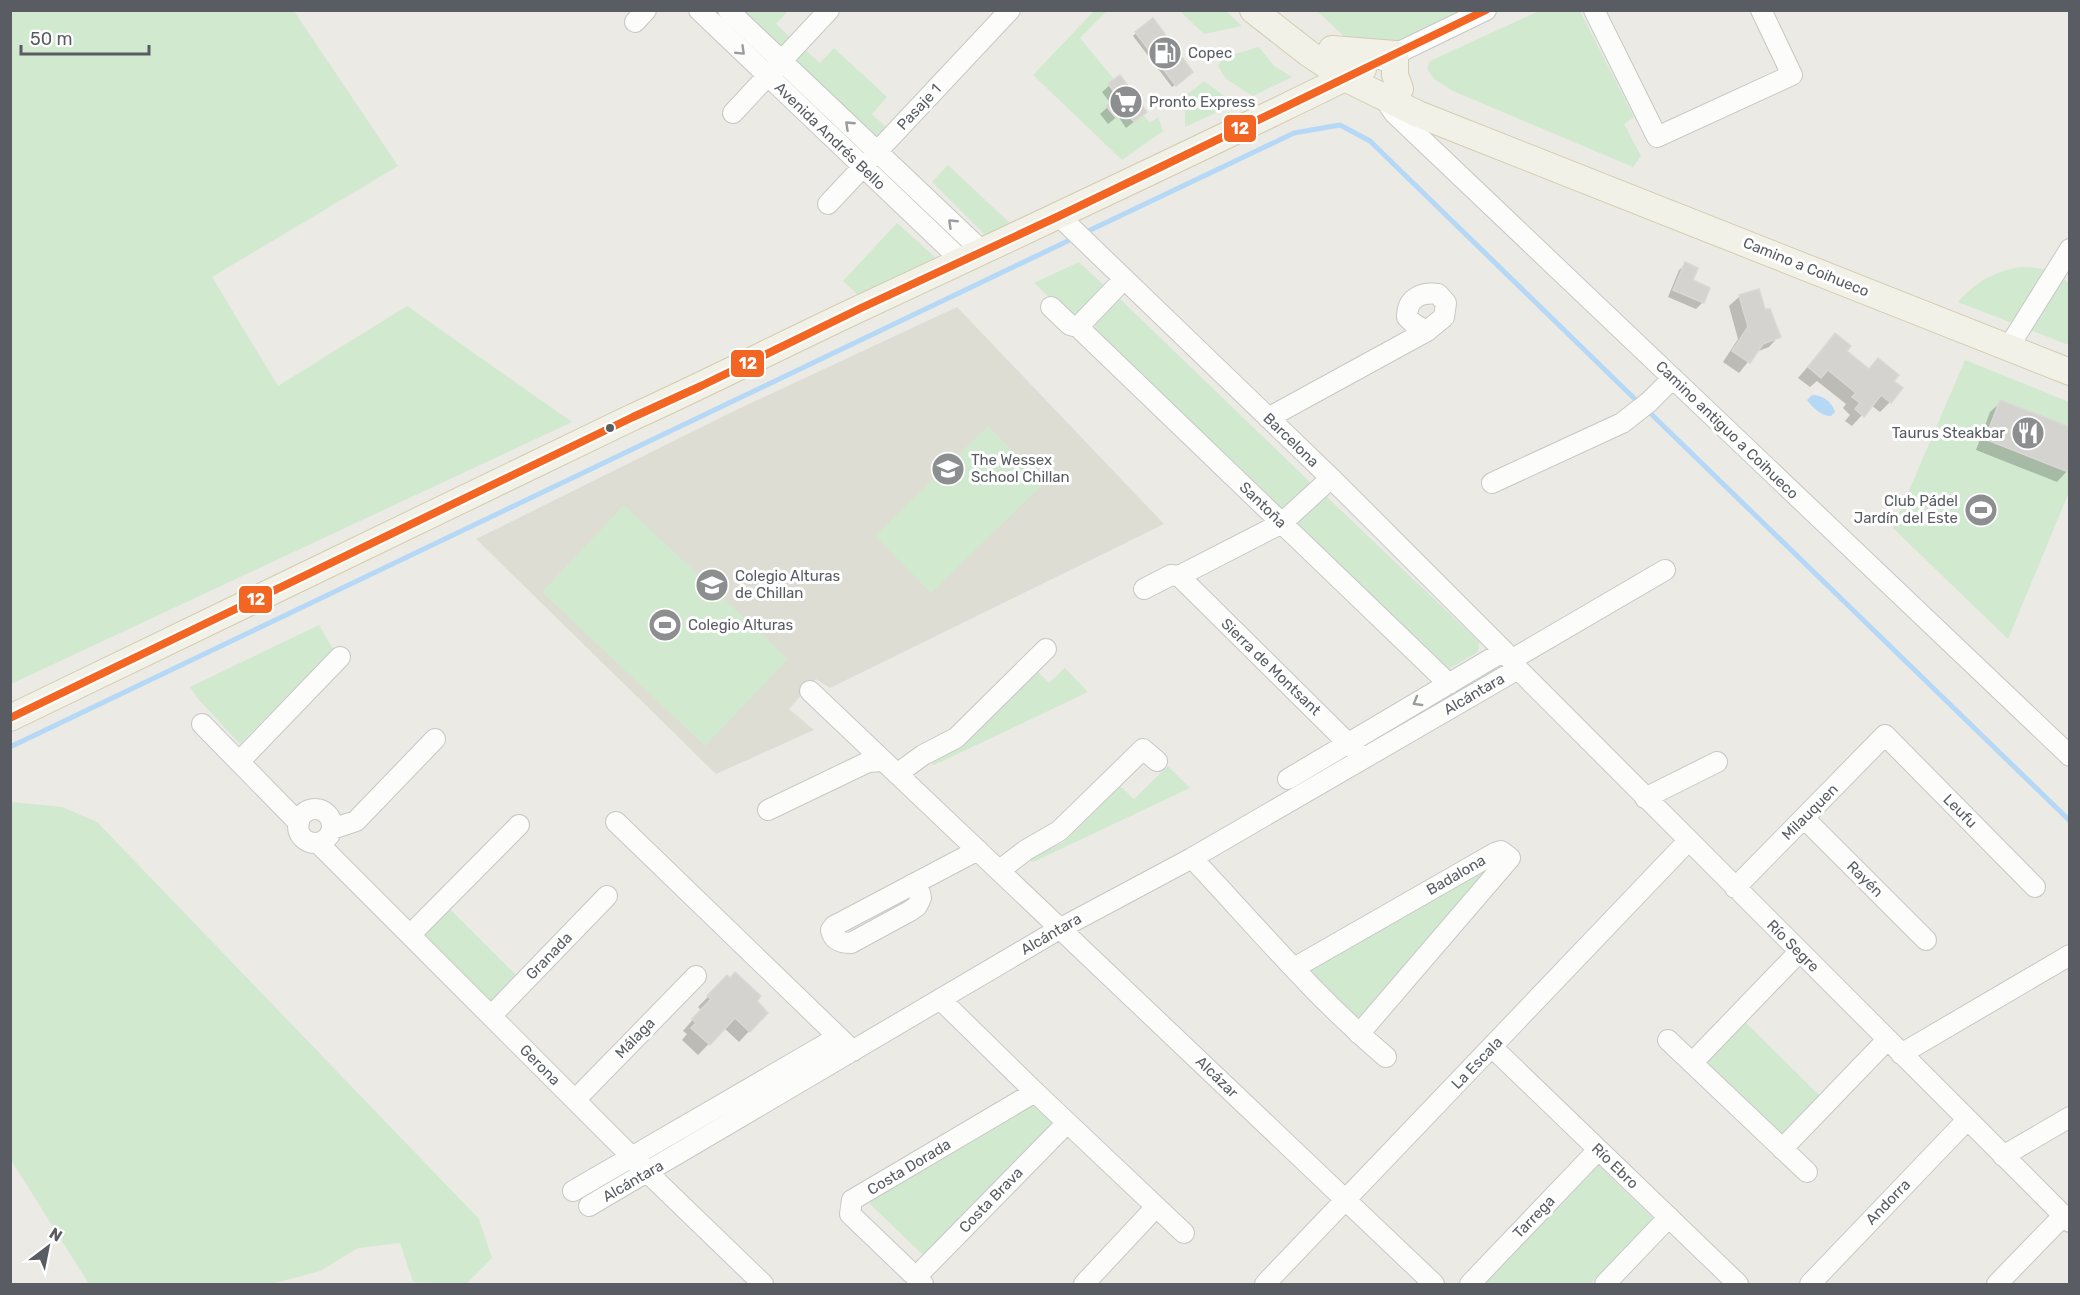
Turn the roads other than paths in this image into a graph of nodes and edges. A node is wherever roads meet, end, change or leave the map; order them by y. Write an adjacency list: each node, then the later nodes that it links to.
1 (699, 10): 15 (street, Avenida Andrés Bello, one-way to 15)
2 (728, 10): 13 (street, Avenida Andrés Bello)
3 (829, 10): 13 (street)
4 (1010, 10): 19 (street, Pasaje 1)
5 (1253, 10): 10 (main road)
6 (1281, 10): 11 (main road)
7 (1486, 10): 12 (street)
8 (1594, 10): 9 (street)
9 (1761, 10)
10 (1303, 49): 14 (main road); 16 (main road)
11 (1332, 49): 12 (main road); 14 (main road)
12 (1395, 54): 14 (street); 17 (main road)
13 (782, 61): 15 (street); 19 (street, Avenida Andrés Bello, one-way to 13)
14 (1354, 74): 16 (main road); 17 (main road, Camino a Coihueco)
15 (768, 76): 18 (street); 20 (street, Avenida Andrés Bello)
16 (1316, 92): 22 (main road)
17 (1395, 94): 29 (main road, Camino a Coihueco); 31 (street, Camino antiguo a Coihueco)
18 (733, 112)
19 (877, 152): 20 (street, Pasaje 1); 24 (street, Avenida Andrés Bello, one-way to 19)
20 (863, 167): 21 (street, Pasaje 1); 24 (street, Avenida Andrés Bello)
21 (828, 204)
22 (1066, 223): 24 (main road); 25 (street, Barcelona)
23 (2070, 249): 29 (street)
24 (973, 256): 44 (main road)
25 (1124, 279): 27 (street); 32 (street, Barcelona)
26 (1051, 307): 27 (street, Santoña)
27 (1077, 327): 35 (street, Santoña)
28 (1427, 331): 32 (street)
29 (2008, 348): 30 (main road, Camino a Coihueco)
30 (2070, 372)
31 (1672, 378): 34 (street); 49 (street, Camino antiguo a Coihueco)
32 (1268, 418): 33 (street, Barcelona)
33 (1331, 478): 35 (street); 41 (street, Barcelona)
34 (1491, 483)
35 (1282, 523): 37 (street); 42 (street, Santoña)
36 (1665, 570): 41 (street, Alcántara)
37 (1179, 576): 38 (street); 48 (street, Sierra de Montsant)
38 (1144, 589)
39 (1046, 649): 54 (street)
40 (340, 657): 51 (street)
41 (1511, 660): 42 (street, Alcántara); 50 (street, Alcántara); 56 (street, Río Segre)
42 (1449, 684): 48 (street, Alcántara, one-way to 48)
43 (810, 691): 54 (street, Alcázar)
44 (10, 718)
45 (202, 724): 51 (street, Gerona)
46 (1885, 735): 58 (street, Milauquen); 69 (street, Leufu)
47 (435, 739): 62 (street)
48 (1348, 743): 50 (street, Sierra de Montsant); 55 (street, Alcántara)
49 (2070, 756)
50 (1362, 758): 66 (street, Alcántara)
51 (239, 762): 60 (street, Gerona)
52 (1157, 762): 67 (street)
53 (1717, 762): 56 (street)
54 (890, 767): 57 (street); 65 (street, Alcázar)
55 (1288, 779)
56 (1645, 798): 63 (street, Río Segre)
57 (768, 810)
58 (1804, 818): 70 (street, Milauquen); 74 (street, Rayén)
59 (616, 822): 82 (street)
60 (299, 823): 62 (street); 64 (street, Gerona)
61 (519, 825): 73 (street)
62 (332, 828): 64 (street)
63 (1688, 841): 70 (street, Río Segre); 85 (street, La Escala)
64 (318, 843): 73 (street, Gerona)
65 (978, 850): 67 (street, Alcázar); 68 (street)
66 (1192, 858): 72 (street, Alcántara); 77 (street)
67 (1000, 870): 72 (street, Alcázar)
68 (914, 884)
69 (2035, 887)
70 (1735, 888): 75 (street, Río Segre)
71 (607, 896): 80 (street, Granada)
72 (1060, 928): 79 (street, Alcántara); 102 (street, Alcázar)
73 (410, 935): 80 (street, Gerona)
74 (1926, 940)
75 (1799, 952): 84 (street, Río Segre); 89 (street)
76 (2070, 955): 87 (street)
77 (1294, 968): 81 (street); 81 (street, Badalona)
78 (696, 976): 91 (street, Málaga)
79 (940, 999): 86 (street, Alcántara); 90 (street)
80 (491, 1016): 91 (street, Gerona)
81 (1359, 1034): 88 (street)
82 (838, 1037): 86 (street); 98 (street, Alcántara)
83 (1668, 1040): 89 (street)
84 (1887, 1040): 87 (street, Río Segre); 95 (street)
85 (1492, 1047): 96 (street, Río Ebro); 102 (street, La Escala)
86 (853, 1051): 99 (street, Alcántara)
87 (1901, 1054): 93 (street, Río Segre)
88 (1386, 1057)
89 (1692, 1063): 95 (street)
90 (1035, 1092): 94 (street); 108 (street, Costa Dorada)
91 (575, 1100): 98 (street, Gerona)
92 (2070, 1118): 97 (street)
93 (1967, 1120): 97 (street, Río Segre); 116 (street, Andorra)
94 (1067, 1123): 104 (street); 108 (street, Costa Brava)
95 (1782, 1149): 100 (street)
96 (1598, 1150): 105 (street, Río Ebro); 113 (street, Tarrega)
97 (2003, 1156): 106 (street, Río Segre)
98 (632, 1157): 99 (street, Gerona); 101 (street, Alcántara)
99 (647, 1172): 103 (street, Alcántara); 109 (street, Gerona)
100 (1807, 1172)
101 (573, 1191)
102 (1346, 1200): 111 (street, La Escala); 112 (street, Alcázar)
103 (589, 1206)
104 (1155, 1208): 107 (street); 110 (street)
105 (1669, 1217): 114 (street); 115 (street, Río Ebro)
106 (2066, 1219): 117 (street)
107 (1184, 1233)
108 (920, 1281)
109 (763, 1284)
110 (1084, 1284)
111 (1265, 1284)
112 (1434, 1284)
113 (1470, 1284)
114 (1605, 1284)
115 (1738, 1284)
116 (1810, 1284)
117 (1997, 1284)

